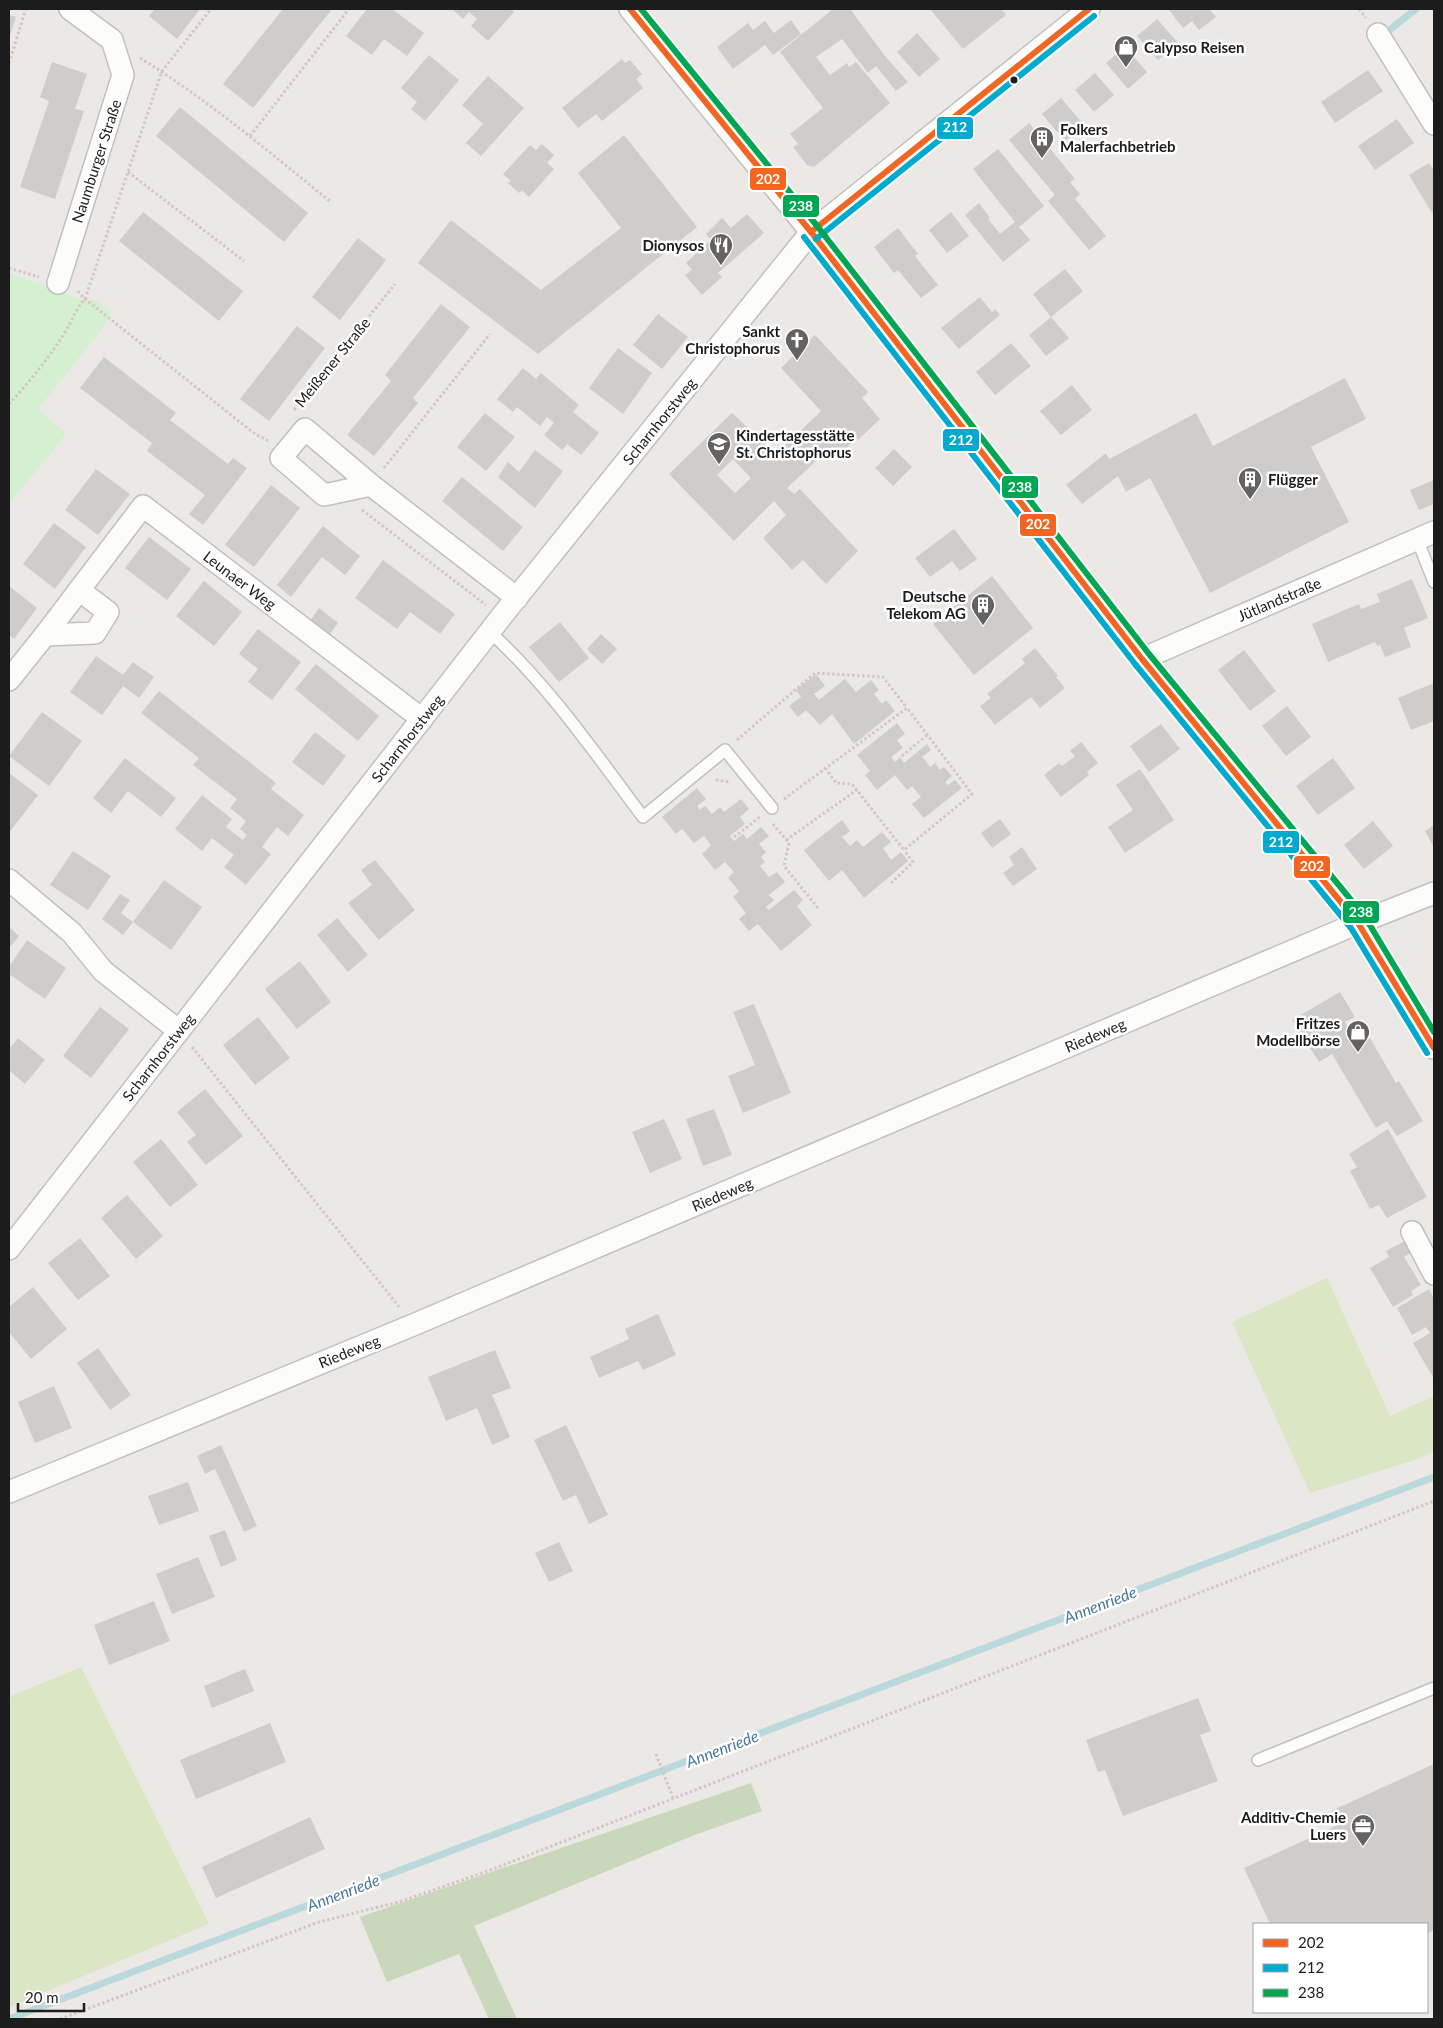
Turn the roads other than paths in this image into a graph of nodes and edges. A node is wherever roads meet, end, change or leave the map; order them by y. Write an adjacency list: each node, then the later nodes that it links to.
1 (70, 9): 7 (street, Naumburger Straße)
2 (630, 9): 6 (street)
3 (1089, 9): 6 (street, Scharnhorstweg)
4 (1378, 34): 5 (street)
5 (1434, 124)
6 (811, 232): 12 (street, Scharnhorstweg); 15 (street)
7 (58, 283)
8 (371, 484): 8 (street, Meißener Straße); 12 (street, Meißener Straße)
9 (1426, 536): 10 (lane, Jütlandstraße); 15 (street, Jütlandstraße)
10 (1434, 582)
11 (79, 590): 14 (street, Leunaer Weg); 14 (street); 17 (street, Leunaer Weg)
12 (517, 598): 13 (street, Scharnhorstweg)
13 (496, 624): 17 (street, Scharnhorstweg); 18 (lane)
14 (45, 635): 16 (street, Leunaer Weg)
15 (1142, 659): 21 (street)
16 (9, 680)
17 (422, 719): 22 (street, Scharnhorstweg)
18 (768, 810)
19 (9, 880): 22 (street)
20 (1434, 893): 21 (street, Riedeweg)
21 (1358, 923): 23 (street); 27 (street, Riedeweg)
22 (179, 1031): 25 (street, Scharnhorstweg)
23 (1434, 1048)
24 (1412, 1232): 26 (street)
25 (9, 1248)
26 (1434, 1274)
27 (9, 1492)
28 (1434, 1688): 29 (lane)
29 (1258, 1760)

